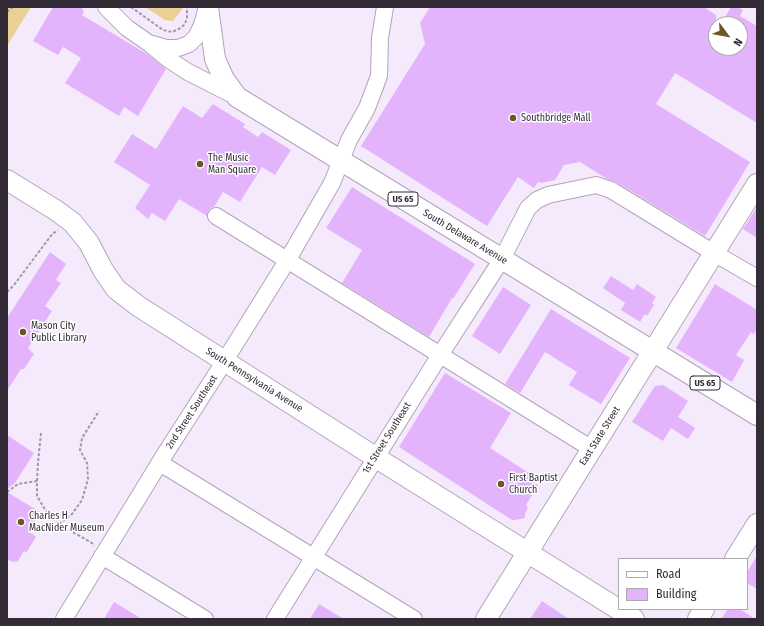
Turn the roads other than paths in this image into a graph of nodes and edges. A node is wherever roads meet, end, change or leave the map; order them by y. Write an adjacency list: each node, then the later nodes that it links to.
1 (106, 7): 4 (street, South Delaware Avenue)
2 (208, 7): 4 (street, South Delaware Avenue); 5 (main road, South Delaware Avenue / US 65)
3 (384, 7): 6 (street, 2nd Street Southeast)
4 (150, 44): 5 (street, South Delaware Avenue)
5 (237, 97): 6 (main road, South Delaware Avenue / US 65)
6 (340, 161): 11 (main road, South Delaware Avenue / US 65); 12 (street, 2nd Street Southeast)
7 (7, 180): 16 (main road, South Pennsylvania Avenue)
8 (757, 184): 10 (main road, East State Street)
9 (216, 216): 12 (street)
10 (714, 253): 11 (street, 1st Street Southeast); 13 (street, 1st Street Southeast); 14 (main road, East State Street)
11 (502, 259): 14 (main road, South Delaware Avenue / US 65); 15 (street, 1st Street Southeast)
12 (287, 261): 15 (street); 16 (street, 2nd Street Southeast)
13 (757, 278)
14 (653, 351): 17 (main road, US 65); 18 (main road, East State Street)
15 (440, 355): 18 (street); 19 (street, 1st Street Southeast)
16 (224, 362): 19 (main road, South Pennsylvania Avenue); 20 (street, 2nd Street Southeast)
17 (757, 415)
18 (592, 449): 22 (main road, East State Street)
19 (376, 457): 22 (main road, South Pennsylvania Avenue); 24 (street, 1st Street Southeast)
20 (160, 463): 23 (street, 2nd Street Southeast); 24 (street)
21 (757, 524): 25 (main road)
22 (528, 552): 26 (main road, South Pennsylvania Avenue); 33 (main road, East State Street)
23 (102, 556): 29 (street, 2nd Street Southeast); 30 (street)
24 (313, 557): 31 (street, 1st Street Southeast); 32 (street)
25 (737, 558)
26 (618, 609)
27 (620, 610): 34 (main road, South Pennsylvania Avenue)
28 (703, 610): 35 (main road)
29 (64, 619)
30 (205, 619)
31 (275, 619)
32 (414, 619)
33 (486, 619)
34 (634, 619)
35 (698, 619)

